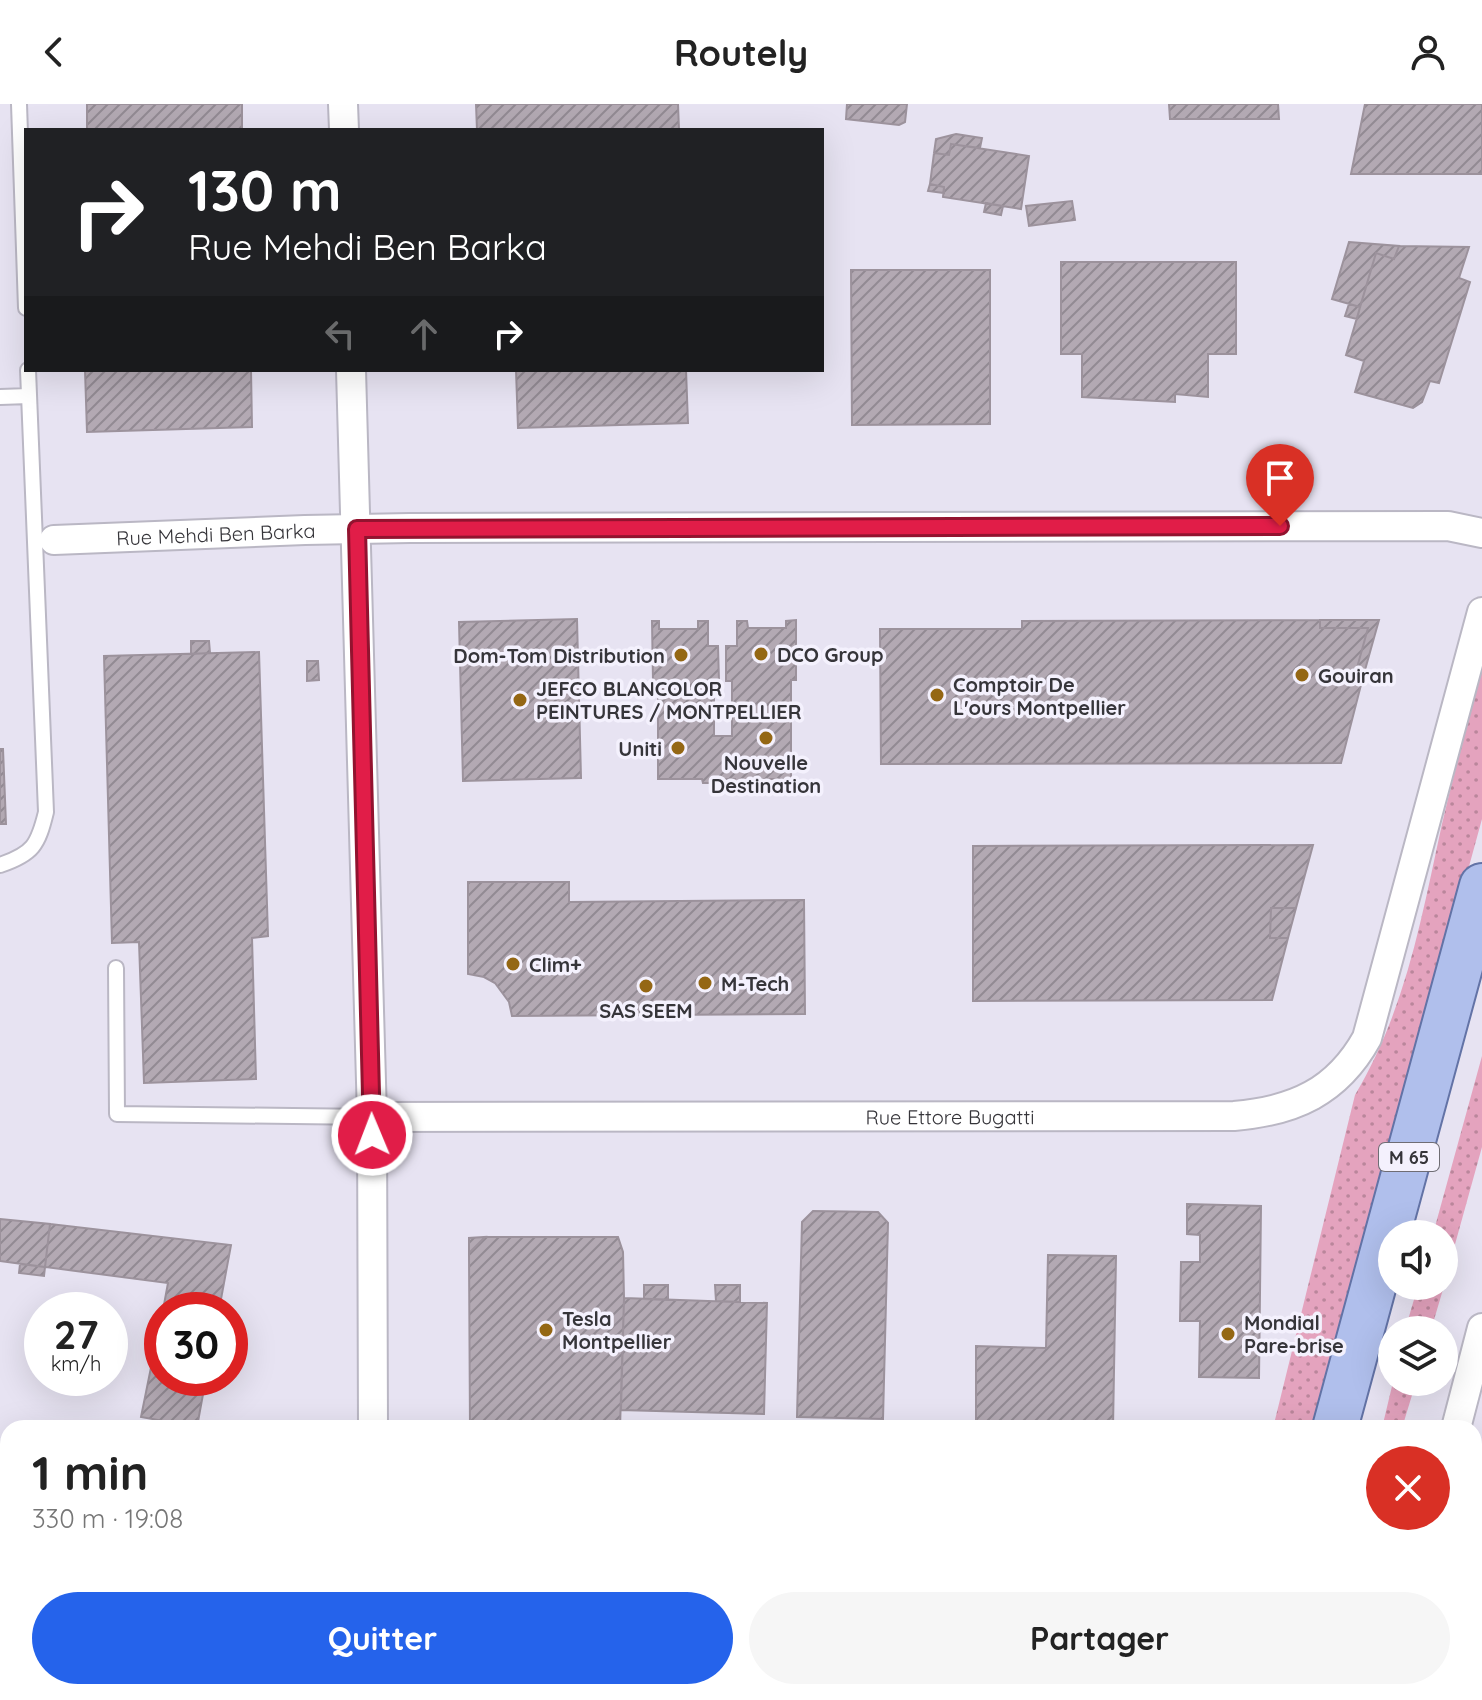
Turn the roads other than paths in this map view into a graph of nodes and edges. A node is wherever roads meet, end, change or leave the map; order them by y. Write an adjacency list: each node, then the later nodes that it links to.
1 (19, 104): 4 (lane)
2 (343, 104): 3 (street)
3 (344, 128)
4 (24, 250)
5 (28, 372): 7 (lane)
6 (351, 372): 9 (street)
7 (29, 396): 8 (lane); 11 (lane)
8 (0, 397)
9 (357, 529): 10 (street, Rue Mehdi Ben Barka); 11 (street, Rue Mehdi Ben Barka); 17 (street)
10 (1482, 533)
11 (45, 540): 13 (lane)
12 (1482, 612): 17 (street, Rue Ettore Bugatti)
13 (0, 865)
14 (1482, 886): 22 (main road, M 65)
15 (116, 968): 17 (lane)
16 (1482, 1001): 18 (main road, M 65)
17 (372, 1117): 21 (street)
18 (1423, 1220)
19 (1482, 1328): 24 (street)
20 (1378, 1383): 23 (main road)
21 (373, 1420)
22 (1337, 1420)
23 (1368, 1420)
24 (1458, 1420)

